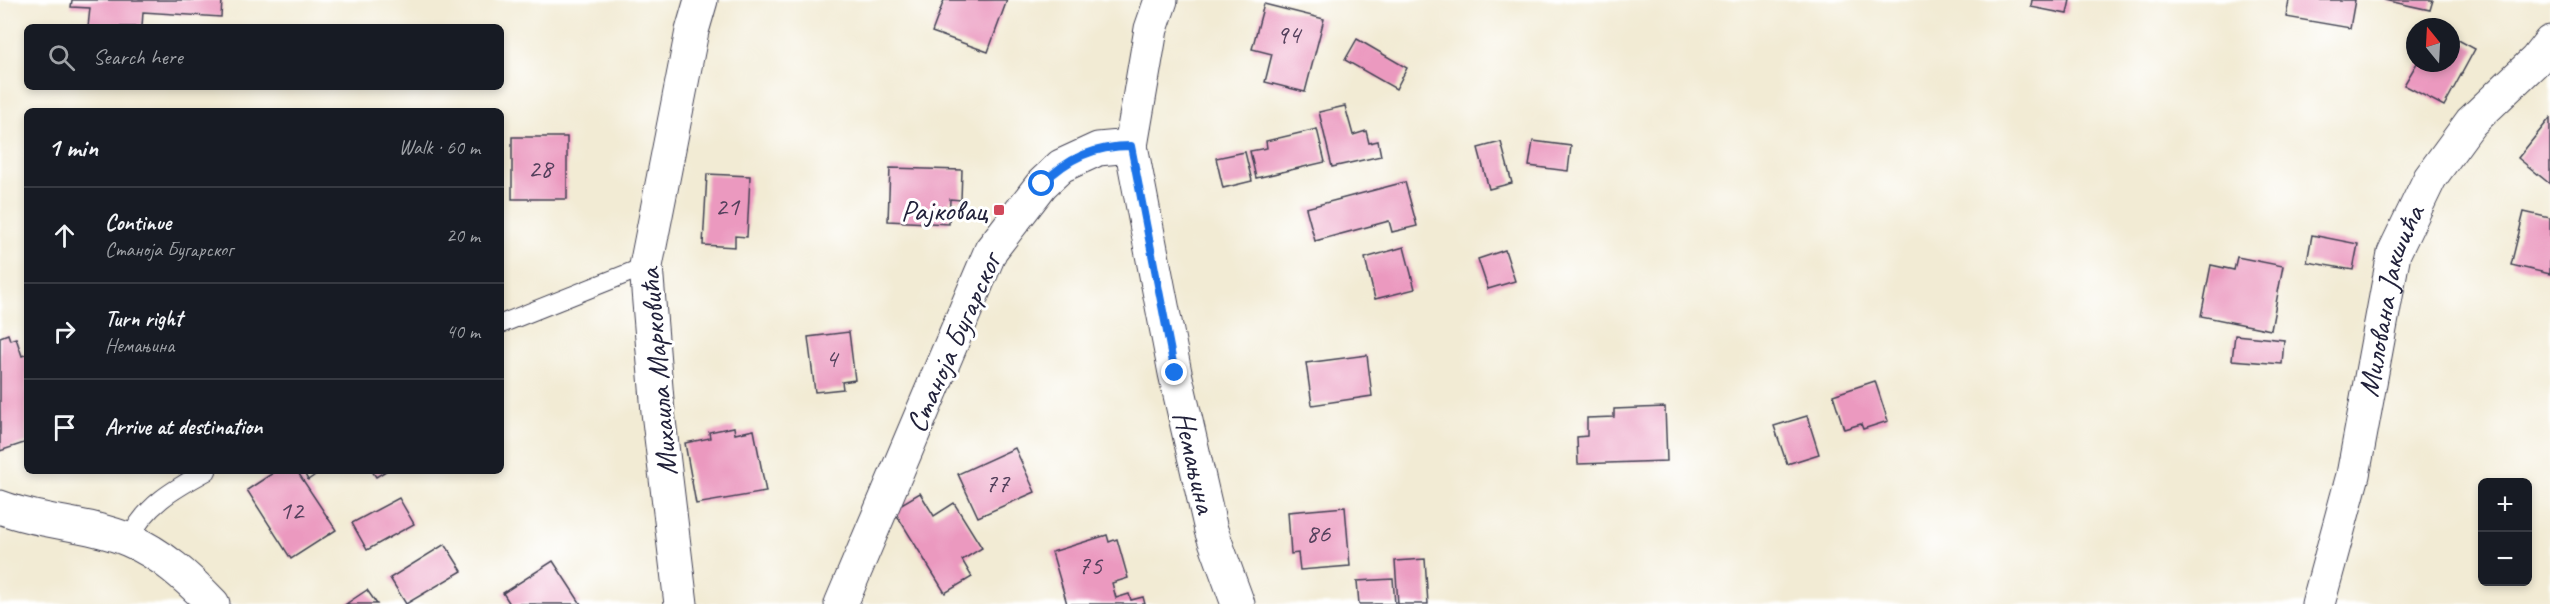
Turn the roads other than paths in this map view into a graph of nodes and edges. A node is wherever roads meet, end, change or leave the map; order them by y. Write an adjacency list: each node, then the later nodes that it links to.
1 (701, 0): 5 (street, Михаила Марковића)
2 (1161, 0): 4 (street, Немањина)
3 (2550, 42): 14 (street, Милована Јакшића)
4 (1131, 146): 12 (street, Станоја Бугарског); 13 (street, Немањина)
5 (646, 266): 6 (lane); 11 (street, Михаила Марковића)
6 (504, 323)
7 (202, 474): 9 (lane)
8 (0, 507): 9 (street)
9 (129, 540): 10 (street)
10 (213, 604)
11 (681, 604)
12 (841, 604)
13 (1238, 604)
14 (2318, 604)

